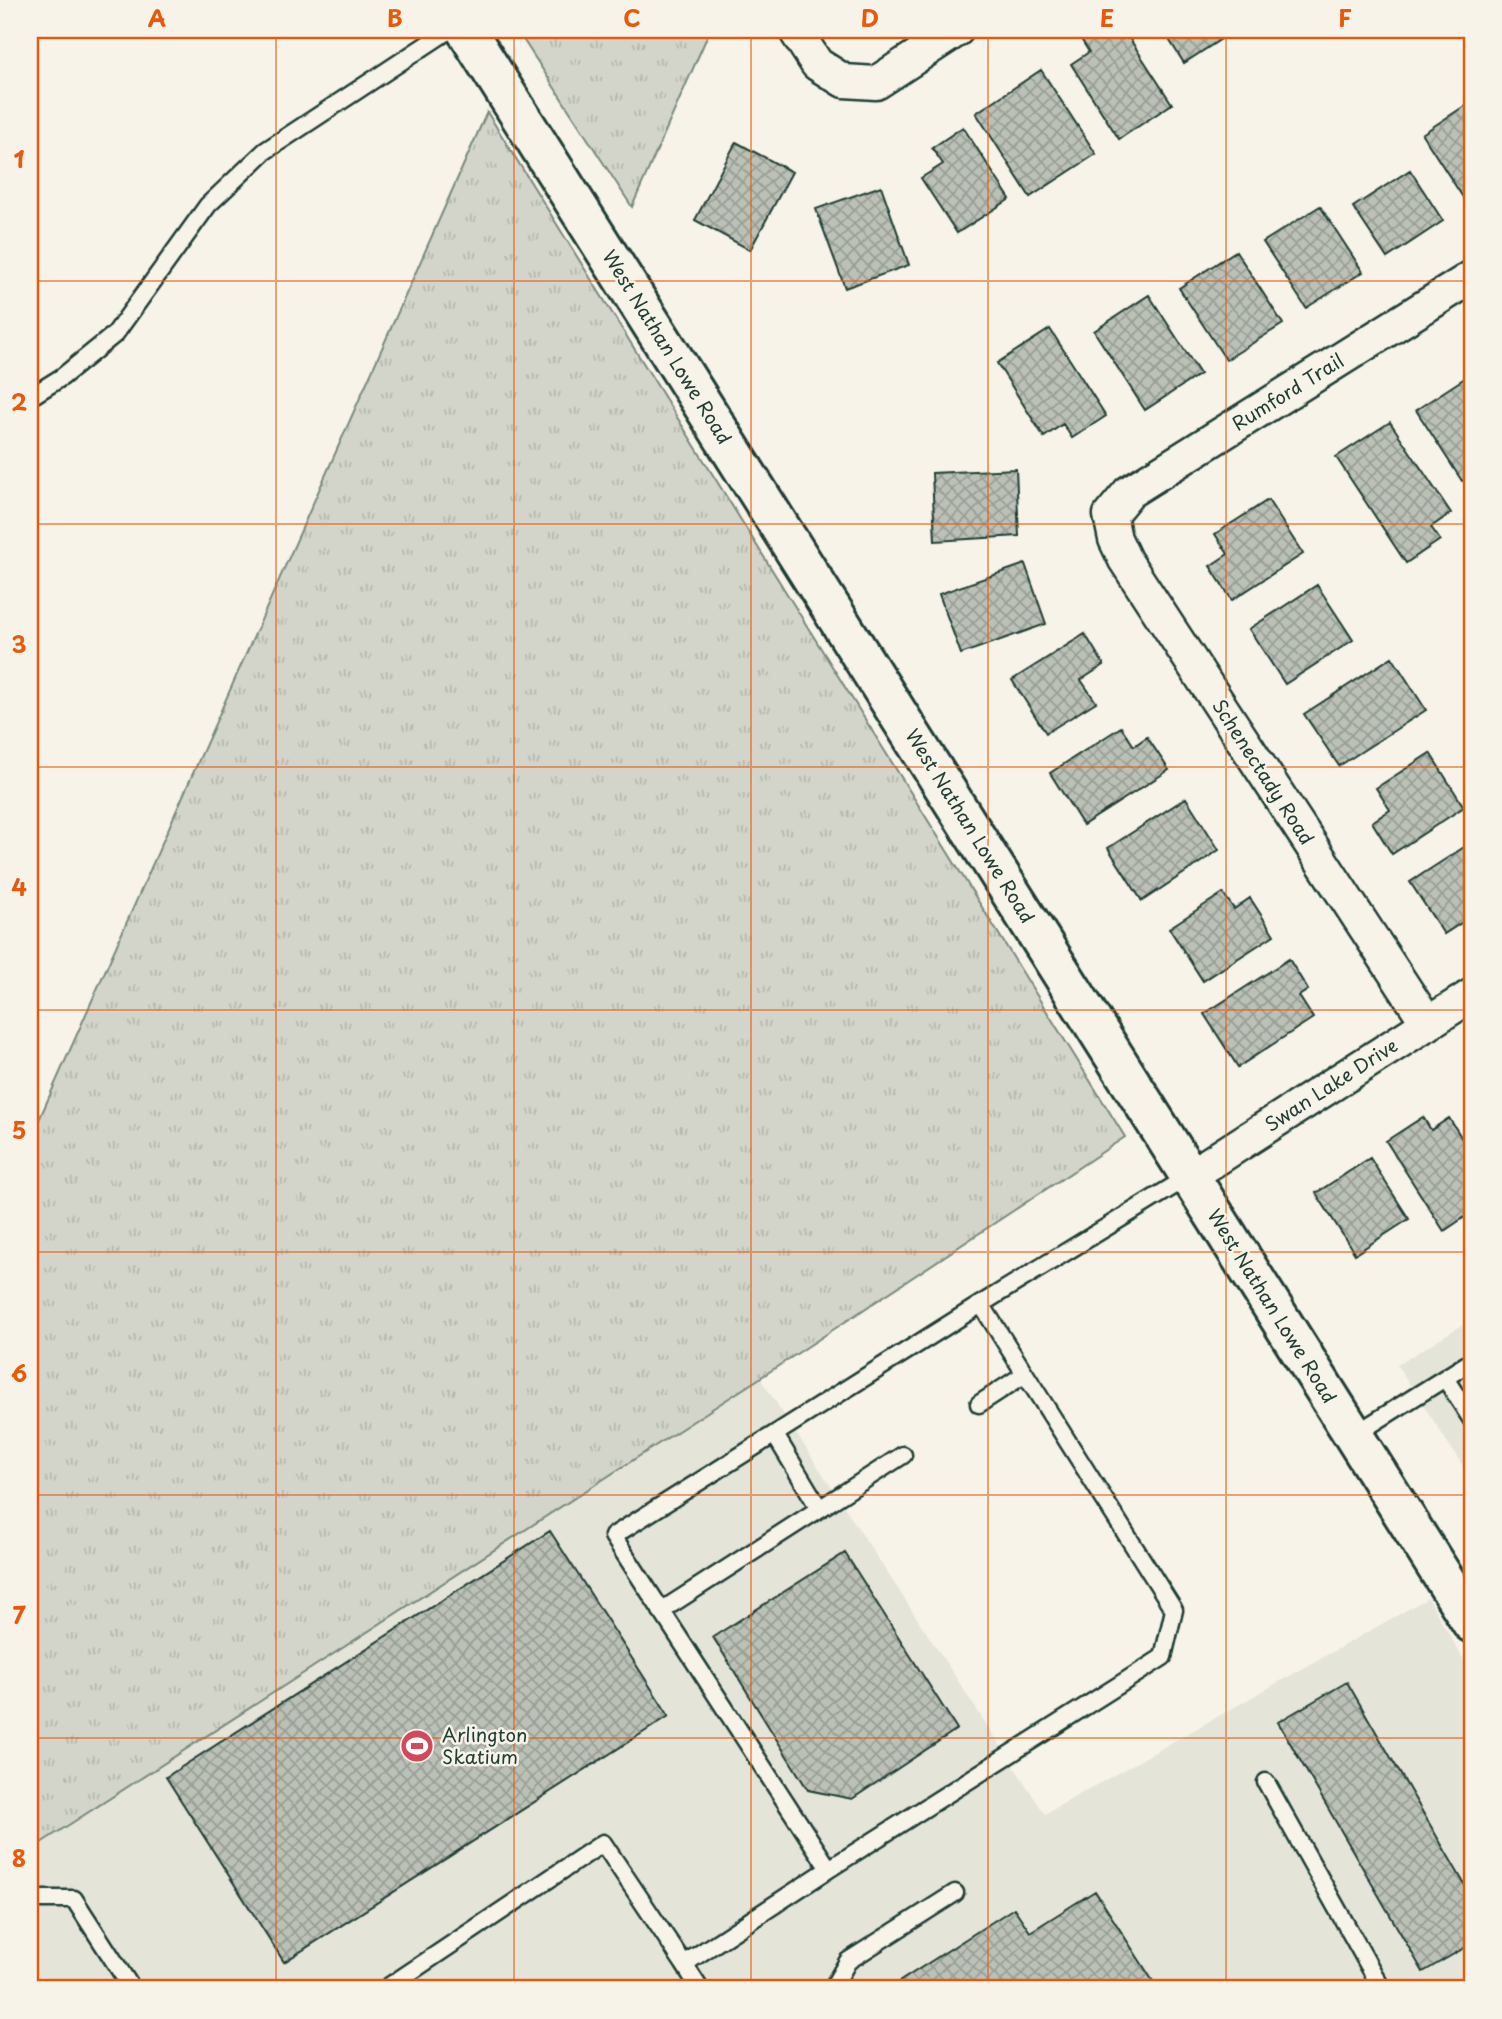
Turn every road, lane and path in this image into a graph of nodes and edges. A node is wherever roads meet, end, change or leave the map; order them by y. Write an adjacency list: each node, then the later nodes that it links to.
1 (449, 30): 6 (lane)
2 (466, 30): 10 (street, West Nathan Lowe Road)
3 (795, 30): 4 (street)
4 (957, 30)
5 (1472, 277): 7 (street, Rumford Trail)
6 (30, 397)
7 (1110, 515): 9 (street, Schenectady Road)
8 (1472, 995): 9 (street, Swan Lake Drive)
9 (1428, 1024): 10 (street, Swan Lake Drive)
10 (1190, 1176): 11 (lane); 18 (street, West Nathan Lowe Road)
11 (981, 1304): 13 (lane); 17 (lane)
12 (1472, 1360): 14 (lane)
13 (1025, 1374): 15 (lane); 24 (lane)
14 (1445, 1378): 16 (lane); 18 (lane)
15 (979, 1404)
16 (1472, 1420)
17 (775, 1435): 20 (lane); 21 (lane)
18 (1354, 1435): 22 (street, West Nathan Lowe Road)
19 (903, 1455): 20 (lane)
20 (819, 1508): 21 (lane)
21 (661, 1611): 24 (lane)
22 (1472, 1623)
23 (1266, 1782): 33 (lane)
24 (829, 1869): 27 (lane)
25 (955, 1894): 32 (lane)
26 (30, 1899): 29 (lane)
27 (684, 1964): 30 (lane); 31 (lane)
28 (1472, 1984): 34 (lane)
29 (132, 1989)
30 (385, 1989)
31 (699, 1989)
32 (832, 1989)
33 (1382, 1989)
34 (1464, 1989)

